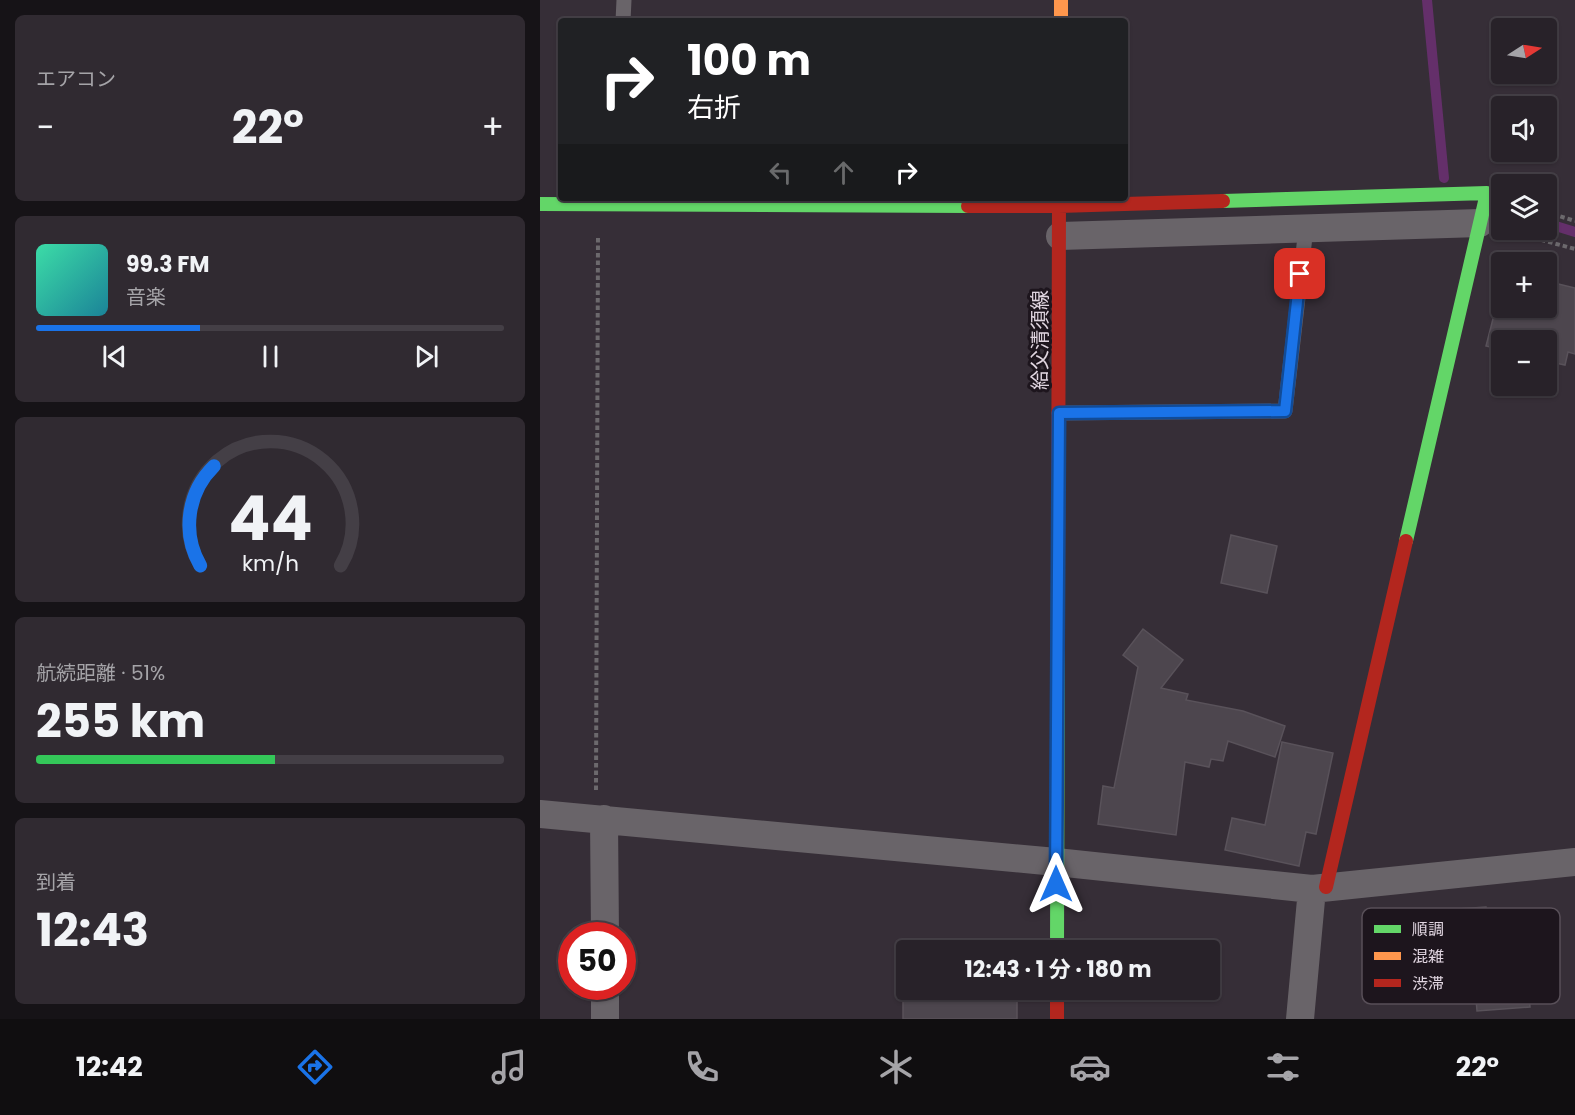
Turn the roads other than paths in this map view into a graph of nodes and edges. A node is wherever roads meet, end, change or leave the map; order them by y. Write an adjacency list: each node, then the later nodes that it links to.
1 (624, 0): 3 (lane)
2 (1061, 0): 4 (street)
3 (624, 18)
4 (1061, 18)
5 (621, 201): 8 (street); 9 (street)
6 (1107, 201): 8 (street)
7 (1128, 201): 10 (street)
8 (1059, 202): 14 (street, 給父清須線)
9 (540, 204)
10 (1491, 219)
11 (1491, 226): 12 (street)
12 (1306, 228): 14 (street); 15 (lane)
13 (1491, 230): 20 (street)
14 (1060, 236): 15 (street, 給父清須線)
15 (1059, 413): 18 (street, 給父清須線)
16 (540, 814): 17 (street)
17 (600, 819): 18 (street); 21 (street)
18 (1056, 862): 20 (street); 22 (street, 給父清須線)
19 (1575, 862): 20 (street)
20 (1319, 888): 27 (street)
21 (604, 922)
22 (1057, 940)
23 (605, 1000): 25 (street)
24 (1057, 1000): 26 (street)
25 (605, 1019)
26 (1057, 1019)
27 (1300, 1019)

